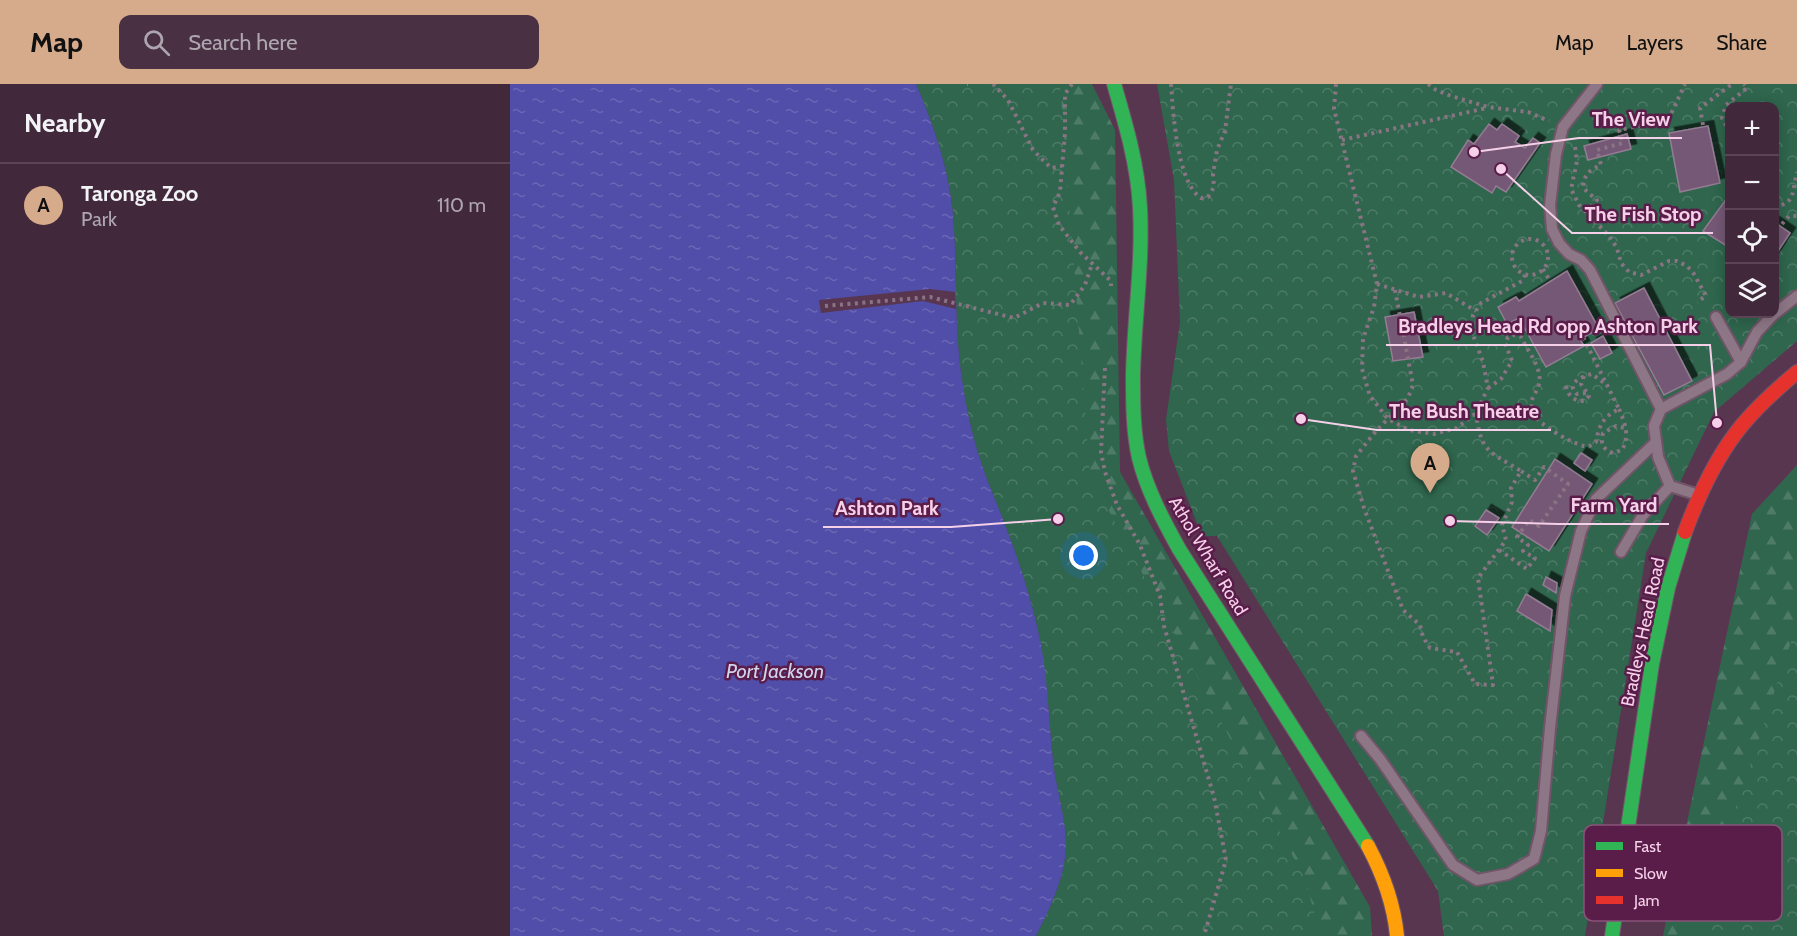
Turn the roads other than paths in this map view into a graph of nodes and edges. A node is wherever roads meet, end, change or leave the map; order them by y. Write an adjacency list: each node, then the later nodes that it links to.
1 (1114, 84): 15 (main road, Athol Wharf Road)
2 (1597, 84): 7 (lane)
3 (1797, 296): 5 (lane)
4 (1716, 317): 5 (lane)
5 (1741, 362): 7 (lane)
6 (1797, 372): 10 (main road, Bradleys Head Road)
7 (1661, 409): 8 (lane)
8 (1656, 442): 9 (lane); 12 (lane)
9 (1670, 486): 10 (lane); 11 (lane)
10 (1700, 495): 13 (main road, Bradleys Head Road)
11 (1621, 552)
12 (1361, 736)
13 (1628, 825)
14 (1614, 921): 16 (main road, Bradleys Head Road)
15 (1397, 936)
16 (1612, 936)

